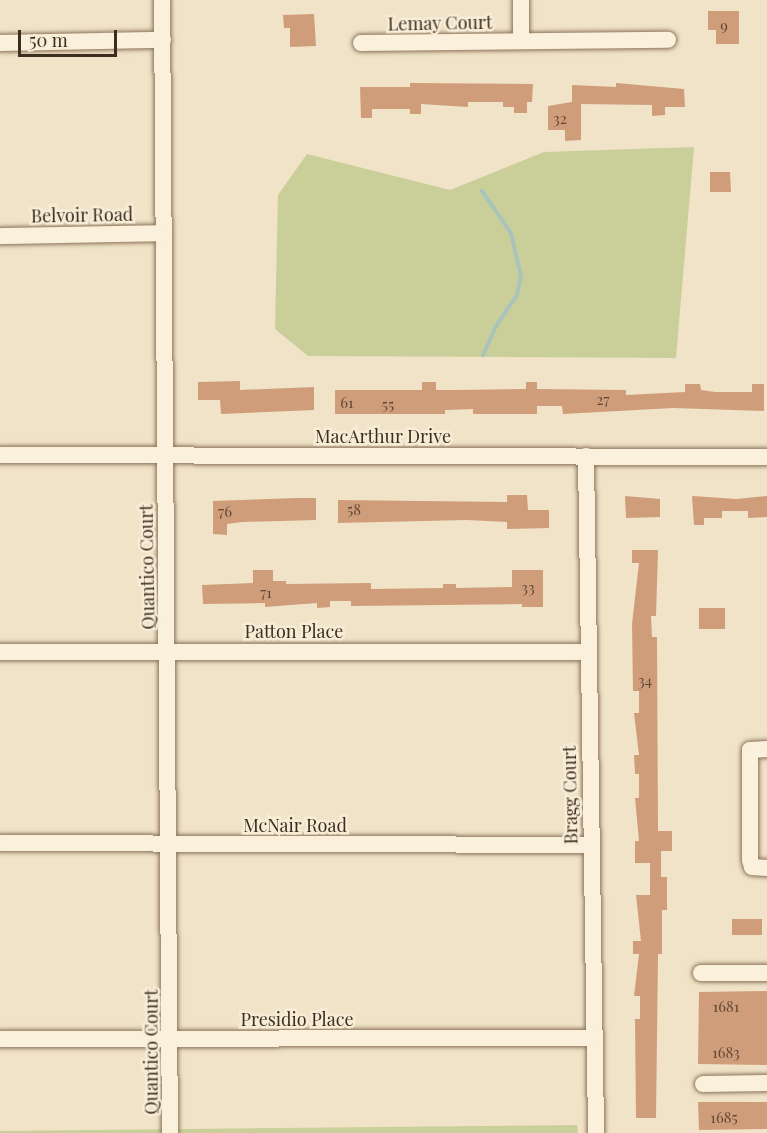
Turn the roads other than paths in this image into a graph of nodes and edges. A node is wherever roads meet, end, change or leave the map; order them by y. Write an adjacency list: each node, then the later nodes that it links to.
1 (162, 0): 3 (street, Quantico Court)
2 (521, 0): 5 (street)
3 (162, 40): 6 (street); 8 (street, Quantico Court)
4 (668, 40): 5 (street, Lemay Court)
5 (521, 41): 7 (street, Lemay Court)
6 (0, 43)
7 (361, 43)
8 (164, 233): 9 (street, Belvoir Road); 12 (street, Quantico Court)
9 (0, 236)
10 (0, 455): 12 (street, MacArthur Drive)
11 (586, 456): 12 (street, MacArthur Drive); 13 (street, MacArthur Drive); 16 (street, Bragg Court)
12 (165, 457): 14 (street, Quantico Court)
13 (767, 457)
14 (168, 650): 15 (street, Patton Place); 16 (street, Patton Place); 19 (street, Quantico Court)
15 (0, 652)
16 (587, 652): 20 (street, Bragg Court)
17 (759, 750): 21 (street)
18 (0, 843): 19 (street, McNair Road)
19 (170, 844): 20 (street, McNair Road); 24 (street, Quantico Court)
20 (591, 845): 25 (street, Bragg Court)
21 (765, 869)
22 (701, 973): 23 (street)
23 (767, 973)
24 (171, 1038): 25 (street, Presidio Place); 26 (street, Presidio Place); 29 (street, Quantico Court)
25 (593, 1038): 30 (street, Bragg Court)
26 (0, 1039)
27 (703, 1083): 28 (street)
28 (767, 1083)
29 (170, 1133)
30 (596, 1133)

